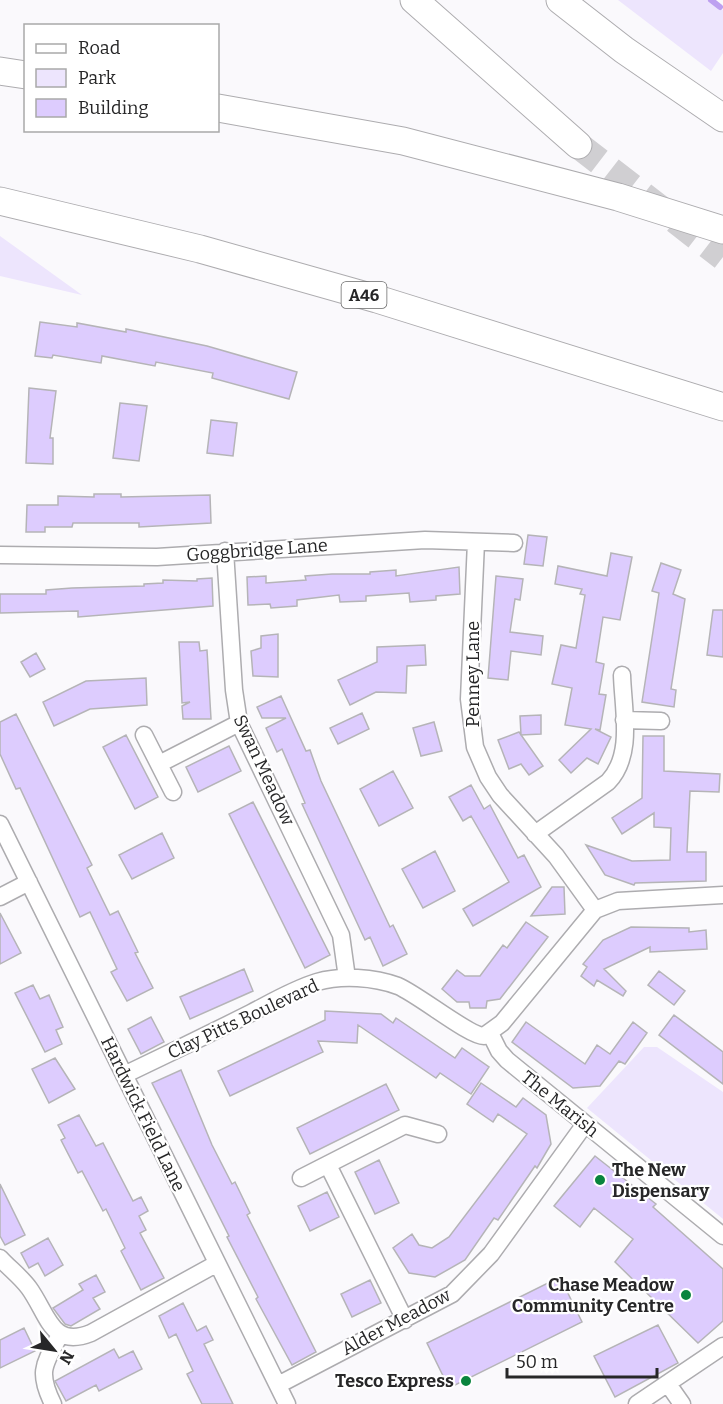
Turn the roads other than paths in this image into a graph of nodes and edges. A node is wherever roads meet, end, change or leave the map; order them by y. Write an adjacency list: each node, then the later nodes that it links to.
1 (414, 0): 7 (highway)
2 (560, 0): 6 (highway)
3 (0, 71): 4 (highway)
4 (24, 75)
5 (219, 108): 9 (highway)
6 (723, 118)
7 (578, 145)
8 (0, 201): 10 (highway, A46)
9 (723, 230)
10 (723, 407)
11 (476, 542): 12 (street, Goggbridge Lane); 13 (street, Goggbridge Lane); 23 (street, Penney Lane)
12 (514, 543)
13 (225, 551): 14 (street, Goggbridge Lane); 18 (street, Swan Meadow)
14 (0, 555)
15 (622, 675): 16 (street)
16 (624, 720): 17 (street); 23 (street)
17 (661, 721)
18 (239, 723): 20 (street); 28 (street, Swan Meadow)
19 (144, 735): 20 (street)
20 (159, 764): 21 (street)
21 (173, 792)
22 (0, 824): 24 (street, Hardwick Field Lane)
23 (535, 834): 27 (street, Penney Lane)
24 (29, 882): 26 (street); 30 (street, Hardwick Field Lane)
25 (723, 895): 27 (street)
26 (0, 897)
27 (595, 910): 29 (street)
28 (347, 978): 29 (street, Clay Pitts Boulevard); 30 (street, Clay Pitts Boulevard)
29 (490, 1034): 31 (street, The Marish)
30 (124, 1075): 37 (street, Hardwick Field Lane)
31 (585, 1124): 35 (street, The Marish); 38 (street, Alder Meadow)
32 (438, 1134): 33 (street)
33 (328, 1165): 34 (street); 38 (street)
34 (301, 1178)
35 (723, 1236)
36 (0, 1258): 39 (street)
37 (216, 1264): 39 (street); 42 (street, Hardwick Field Lane)
38 (405, 1320): 42 (street, Alder Meadow)
39 (60, 1335): 43 (street)
40 (723, 1346): 41 (street)
41 (668, 1384): 45 (street); 46 (street)
42 (278, 1385): 44 (street, Hardwick Field Lane)
43 (53, 1404)
44 (287, 1404)
45 (637, 1404)
46 (682, 1404)

